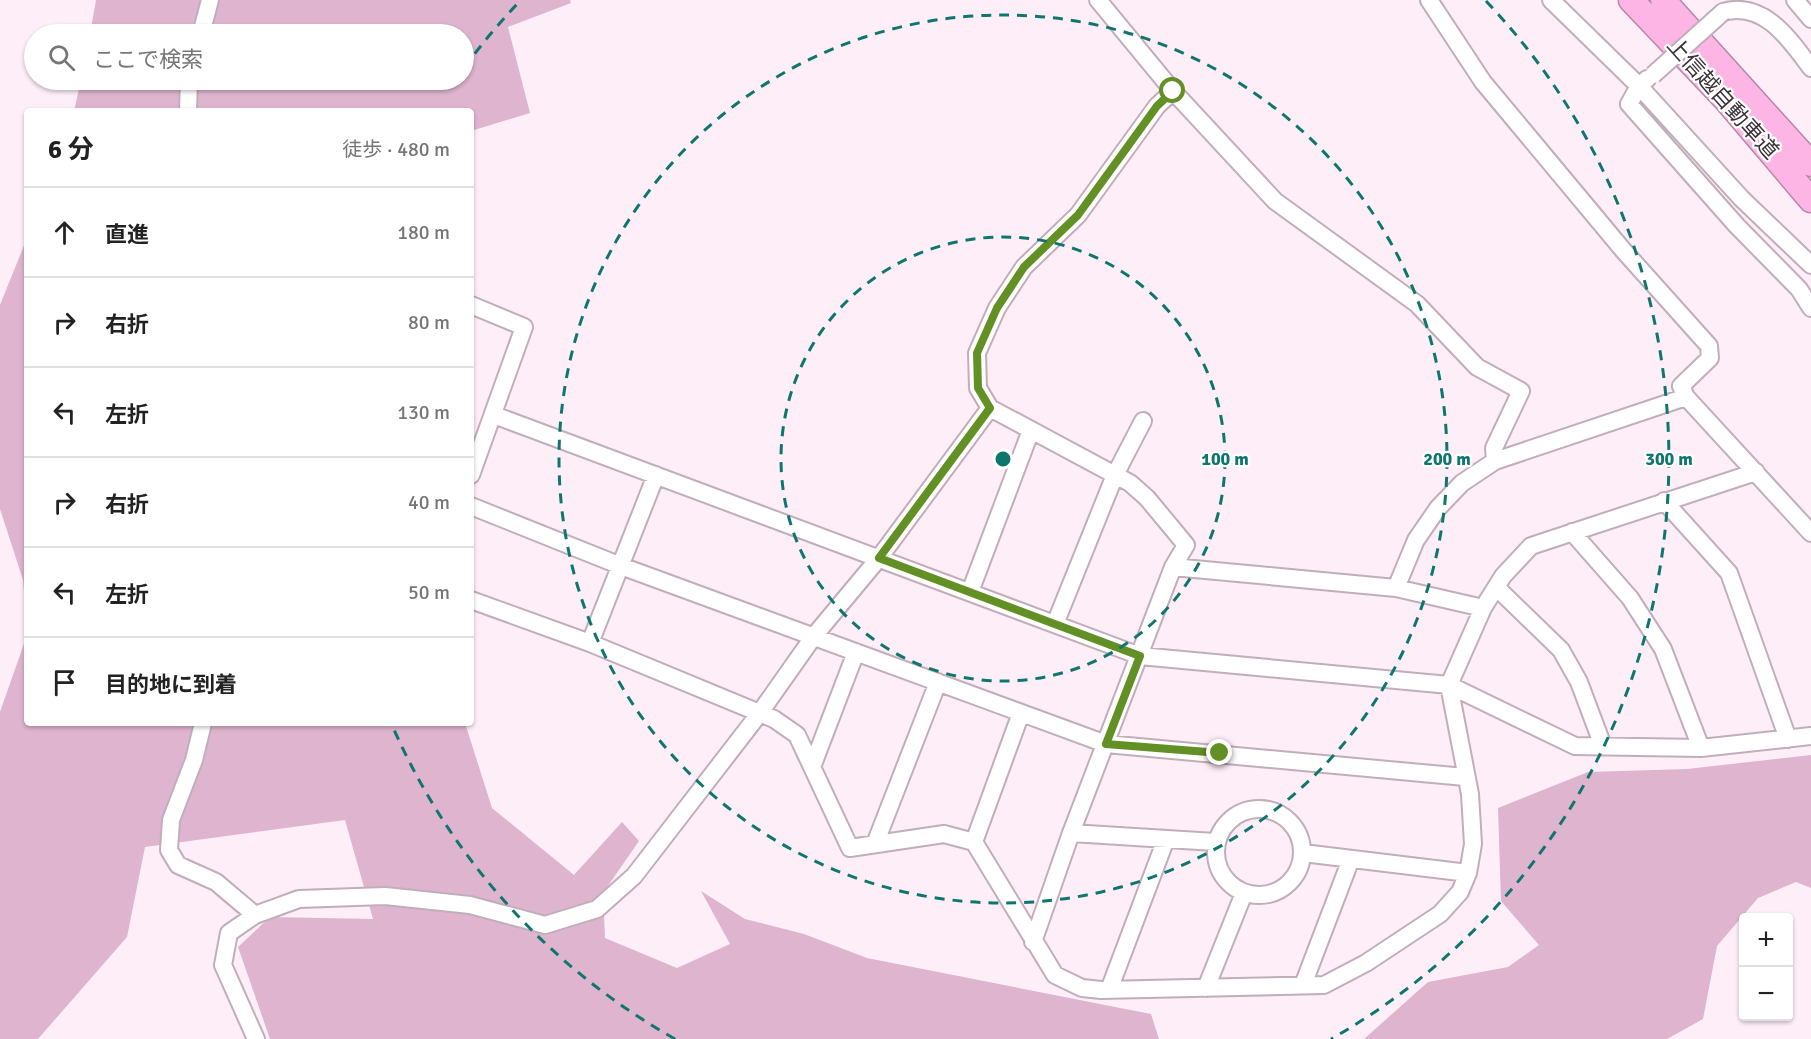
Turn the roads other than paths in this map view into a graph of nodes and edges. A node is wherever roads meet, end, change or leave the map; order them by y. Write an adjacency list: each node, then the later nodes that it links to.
1 (210, 0): 9 (street)
2 (1098, 0): 13 (street)
3 (1429, 0): 20 (street)
4 (1551, 0): 11 (street)
5 (1631, 0): 16 (highway, 上信越自動車道)
6 (1662, 0): 15 (highway, 上信越自動車道)
7 (1795, 0): 8 (street)
8 (1811, 19)
9 (204, 24)
10 (1811, 68): 11 (street, bridge)
11 (1639, 86): 17 (street); 19 (street)
12 (189, 90): 14 (street)
13 (1173, 91): 21 (street); 25 (street)
14 (188, 108)
15 (1811, 164)
16 (1811, 200)
17 (1811, 265)
18 (474, 306): 22 (street)
19 (1811, 308)
20 (1686, 397): 25 (street); 27 (street)
21 (990, 408): 24 (street); 34 (street)
22 (494, 415): 26 (street); 28 (street)
23 (1143, 421): 29 (street)
24 (1031, 429): 29 (street); 39 (street)
25 (1495, 461): 38 (street)
26 (474, 468)
27 (1756, 472): 30 (street); 33 (street)
28 (656, 475): 34 (street); 35 (street)
29 (1115, 475): 36 (street); 42 (street)
30 (1664, 501): 32 (street); 53 (street)
31 (474, 507): 35 (street)
32 (1572, 532): 37 (street); 56 (street)
33 (1811, 533)
34 (879, 558): 39 (street); 43 (street)
35 (621, 566): 43 (street); 44 (street)
36 (1173, 567): 38 (street); 46 (street)
37 (1496, 587): 41 (street); 55 (street)
38 (1396, 588): 41 (street)
39 (970, 592): 42 (street)
40 (474, 601): 44 (street)
41 (1483, 608): 48 (street)
42 (1055, 624): 46 (street)
43 (814, 636): 45 (street); 50 (street)
44 (590, 644): 50 (street)
45 (856, 652): 47 (street); 57 (street)
46 (1140, 656): 48 (street); 54 (street)
47 (938, 682): 49 (street); 63 (street)
48 (1449, 685): 55 (street); 58 (street)
49 (1021, 713): 54 (street); 61 (street)
50 (759, 714): 57 (street); 68 (street)
51 (202, 726): 68 (street)
52 (1811, 736): 53 (street)
53 (1788, 739): 56 (street)
54 (1106, 744): 58 (street); 59 (street)
55 (1603, 746): 56 (street)
56 (1701, 748)
57 (812, 767): 63 (street)
58 (1465, 777): 66 (street)
59 (1071, 833): 60 (street); 69 (street)
60 (1166, 839): 62 (street); 72 (street)
61 (974, 842): 63 (street); 69 (street)
62 (1215, 842): 64 (street); 67 (street)
63 (875, 844)
64 (1303, 853): 65 (street); 67 (street)
65 (1351, 859): 66 (street); 70 (street)
66 (1468, 873): 70 (street)
67 (1244, 893): 71 (street)
68 (255, 915): 73 (street)
69 (1033, 942): 72 (street)
70 (1303, 985): 71 (street)
71 (1206, 988): 72 (street)
72 (1109, 990)
73 (256, 1039)

